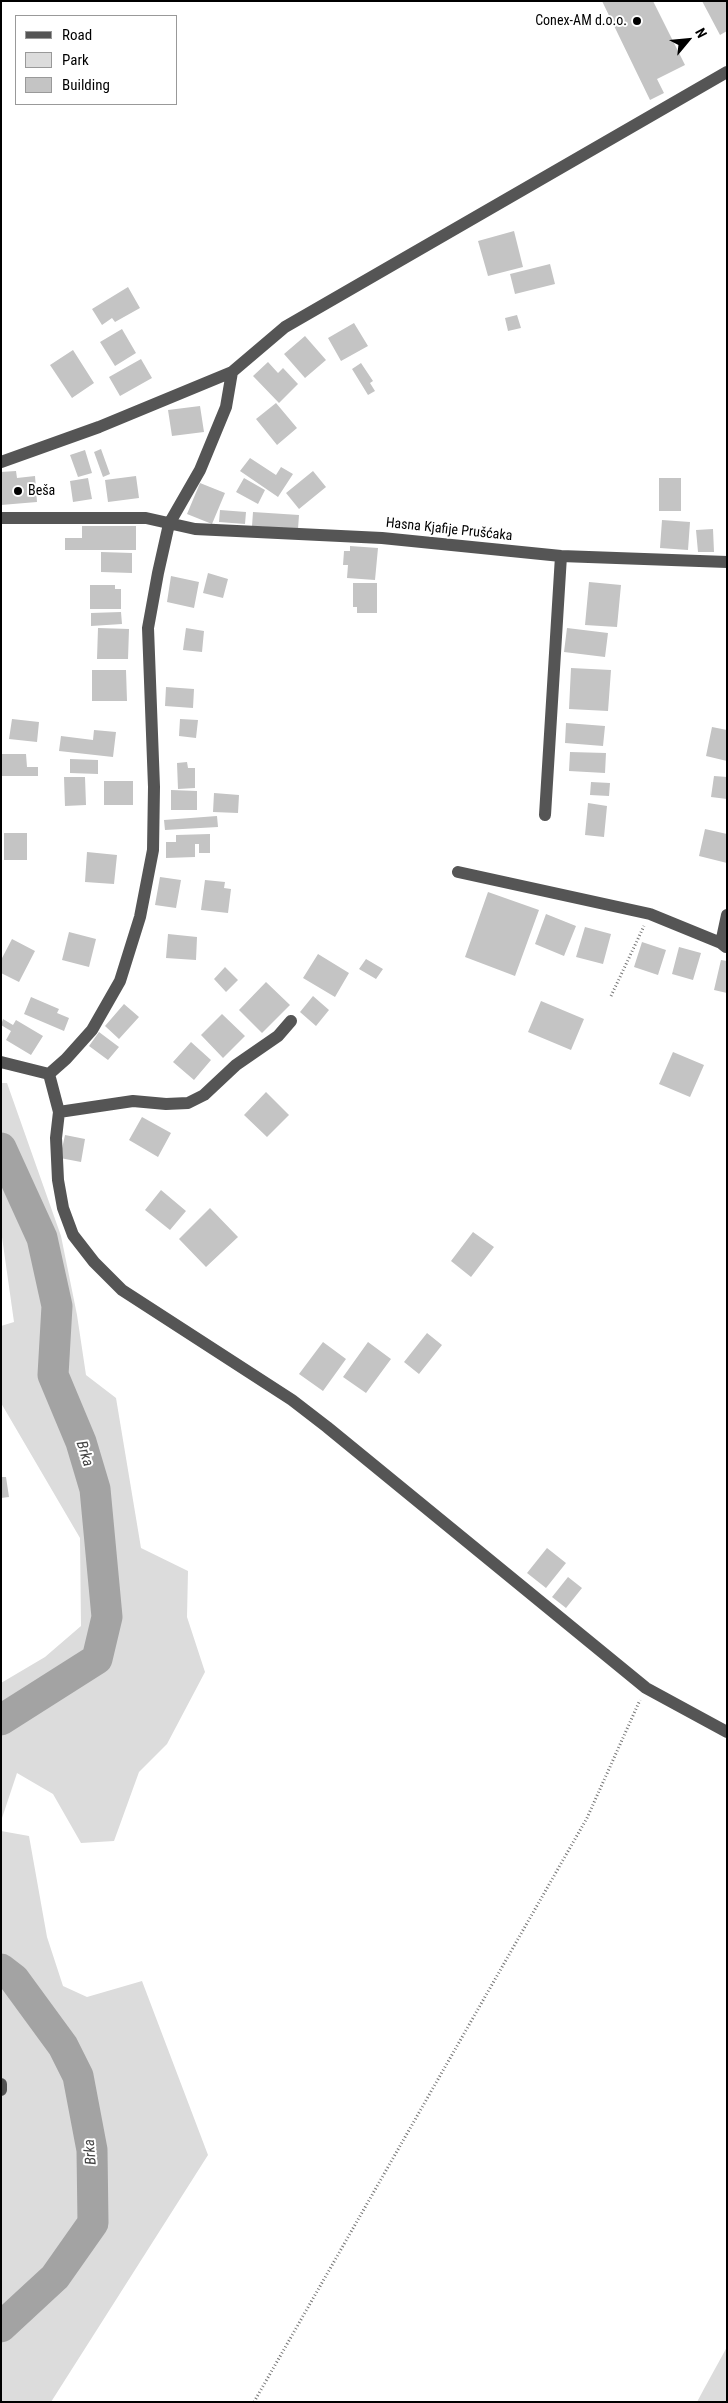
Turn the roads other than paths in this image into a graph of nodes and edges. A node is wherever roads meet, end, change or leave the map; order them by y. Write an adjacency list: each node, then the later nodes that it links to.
1 (727, 72): 2 (street)
2 (232, 372): 3 (street); 5 (street)
3 (1, 462)
4 (1, 518): 5 (street, Hasna Kjafije Prušćaka)
5 (169, 524): 6 (street, Hasna Kjafije Prušćaka); 14 (street)
6 (561, 556): 7 (street, Hasna Kjafije Prušćaka); 8 (street)
7 (727, 562)
8 (545, 815)
9 (458, 872): 11 (street)
10 (727, 915): 11 (street)
11 (724, 945)
12 (291, 1021): 15 (street)
13 (1, 1062): 14 (street)
14 (49, 1074): 15 (street)
15 (59, 1112): 16 (street)
16 (727, 1732)
17 (1, 2084): 18 (street)
18 (1, 2090)

